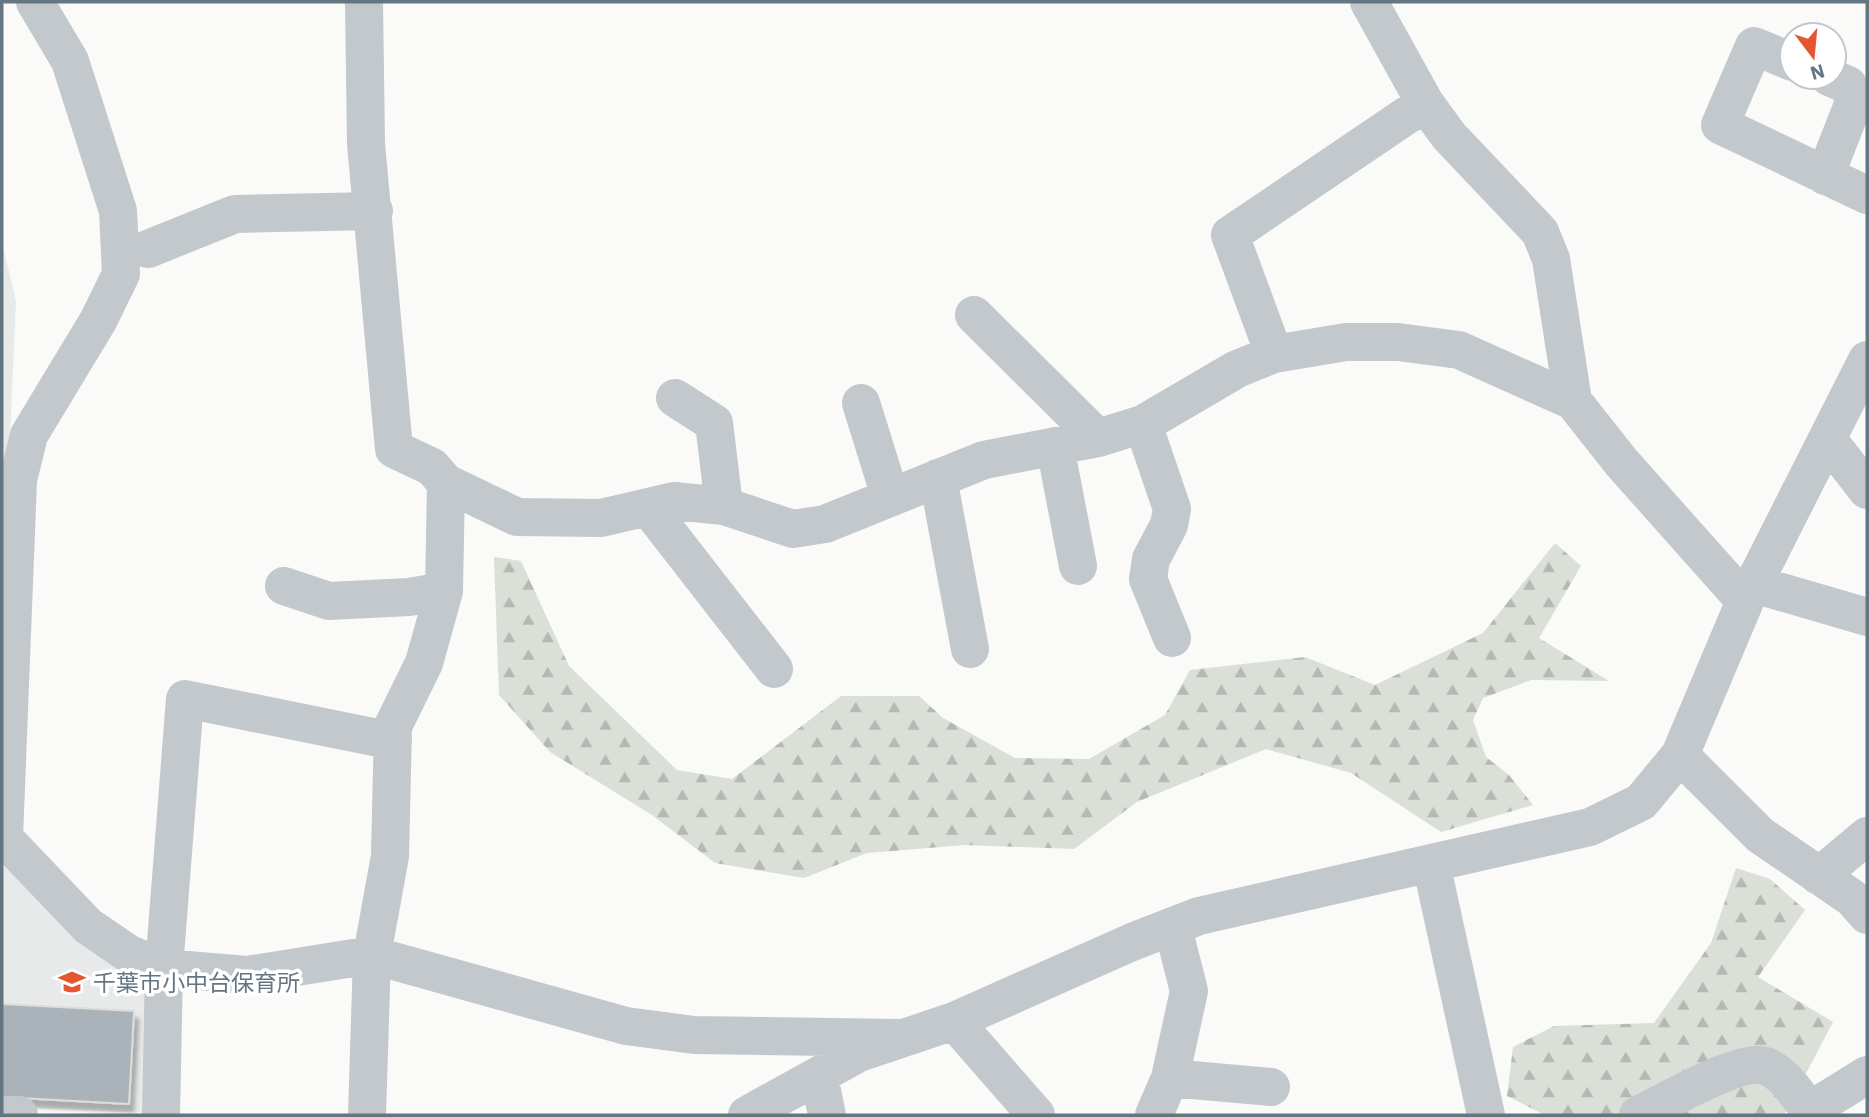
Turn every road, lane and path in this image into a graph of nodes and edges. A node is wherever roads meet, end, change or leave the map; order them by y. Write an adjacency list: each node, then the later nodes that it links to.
1 (35, 2): 43 (street)
2 (364, 2): 9 (street)
3 (1370, 2): 6 (street)
4 (1778, 55): 7 (street)
5 (1848, 85): 7 (street)
6 (1425, 103): 12 (street); 15 (street)
7 (1825, 176): 8 (street)
8 (1867, 195)
9 (374, 211): 10 (street); 22 (street)
10 (148, 249)
11 (974, 315): 18 (street)
12 (1274, 354): 15 (street); 17 (street)
13 (1867, 360): 19 (street)
14 (675, 398): 25 (street)
15 (1573, 401): 30 (street)
16 (861, 403): 24 (street)
17 (1143, 425): 18 (street); 32 (street)
18 (1098, 438): 20 (street)
19 (1829, 441): 23 (street); 30 (street)
20 (1055, 446): 21 (street); 27 (street)
21 (938, 478): 24 (street); 33 (street)
22 (446, 483): 26 (street); 29 (street)
23 (1867, 491)
24 (890, 496): 25 (street)
25 (724, 506): 26 (street)
26 (648, 507): 34 (street)
27 (1078, 566)
28 (284, 586): 29 (street)
29 (444, 591): 35 (street)
30 (1749, 592): 31 (street); 36 (street)
31 (1867, 617)
32 (1172, 638)
33 (970, 649)
34 (774, 669)
35 (393, 741): 42 (street); 43 (street)
36 (1680, 755): 38 (street); 39 (street)
37 (1867, 836): 39 (street)
38 (1431, 863): 41 (street); 59 (street)
39 (1819, 876): 40 (street)
40 (1867, 915)
41 (1173, 928): 44 (street); 48 (street)
42 (372, 955): 43 (street); 45 (street); 55 (street)
43 (164, 968): 54 (street)
44 (954, 1021): 45 (street); 50 (street)
45 (900, 1038): 47 (street)
46 (1867, 1075): 51 (street)
47 (819, 1076): 56 (street); 57 (street)
48 (1170, 1078): 49 (street); 58 (street)
49 (1271, 1087)
50 (1027, 1111)
51 (1810, 1113): 60 (street)
52 (2, 1115): 53 (street)
53 (19, 1115)
54 (161, 1115)
55 (367, 1115)
56 (747, 1115)
57 (827, 1115)
58 (1154, 1115)
59 (1486, 1115)
60 (1638, 1115)

